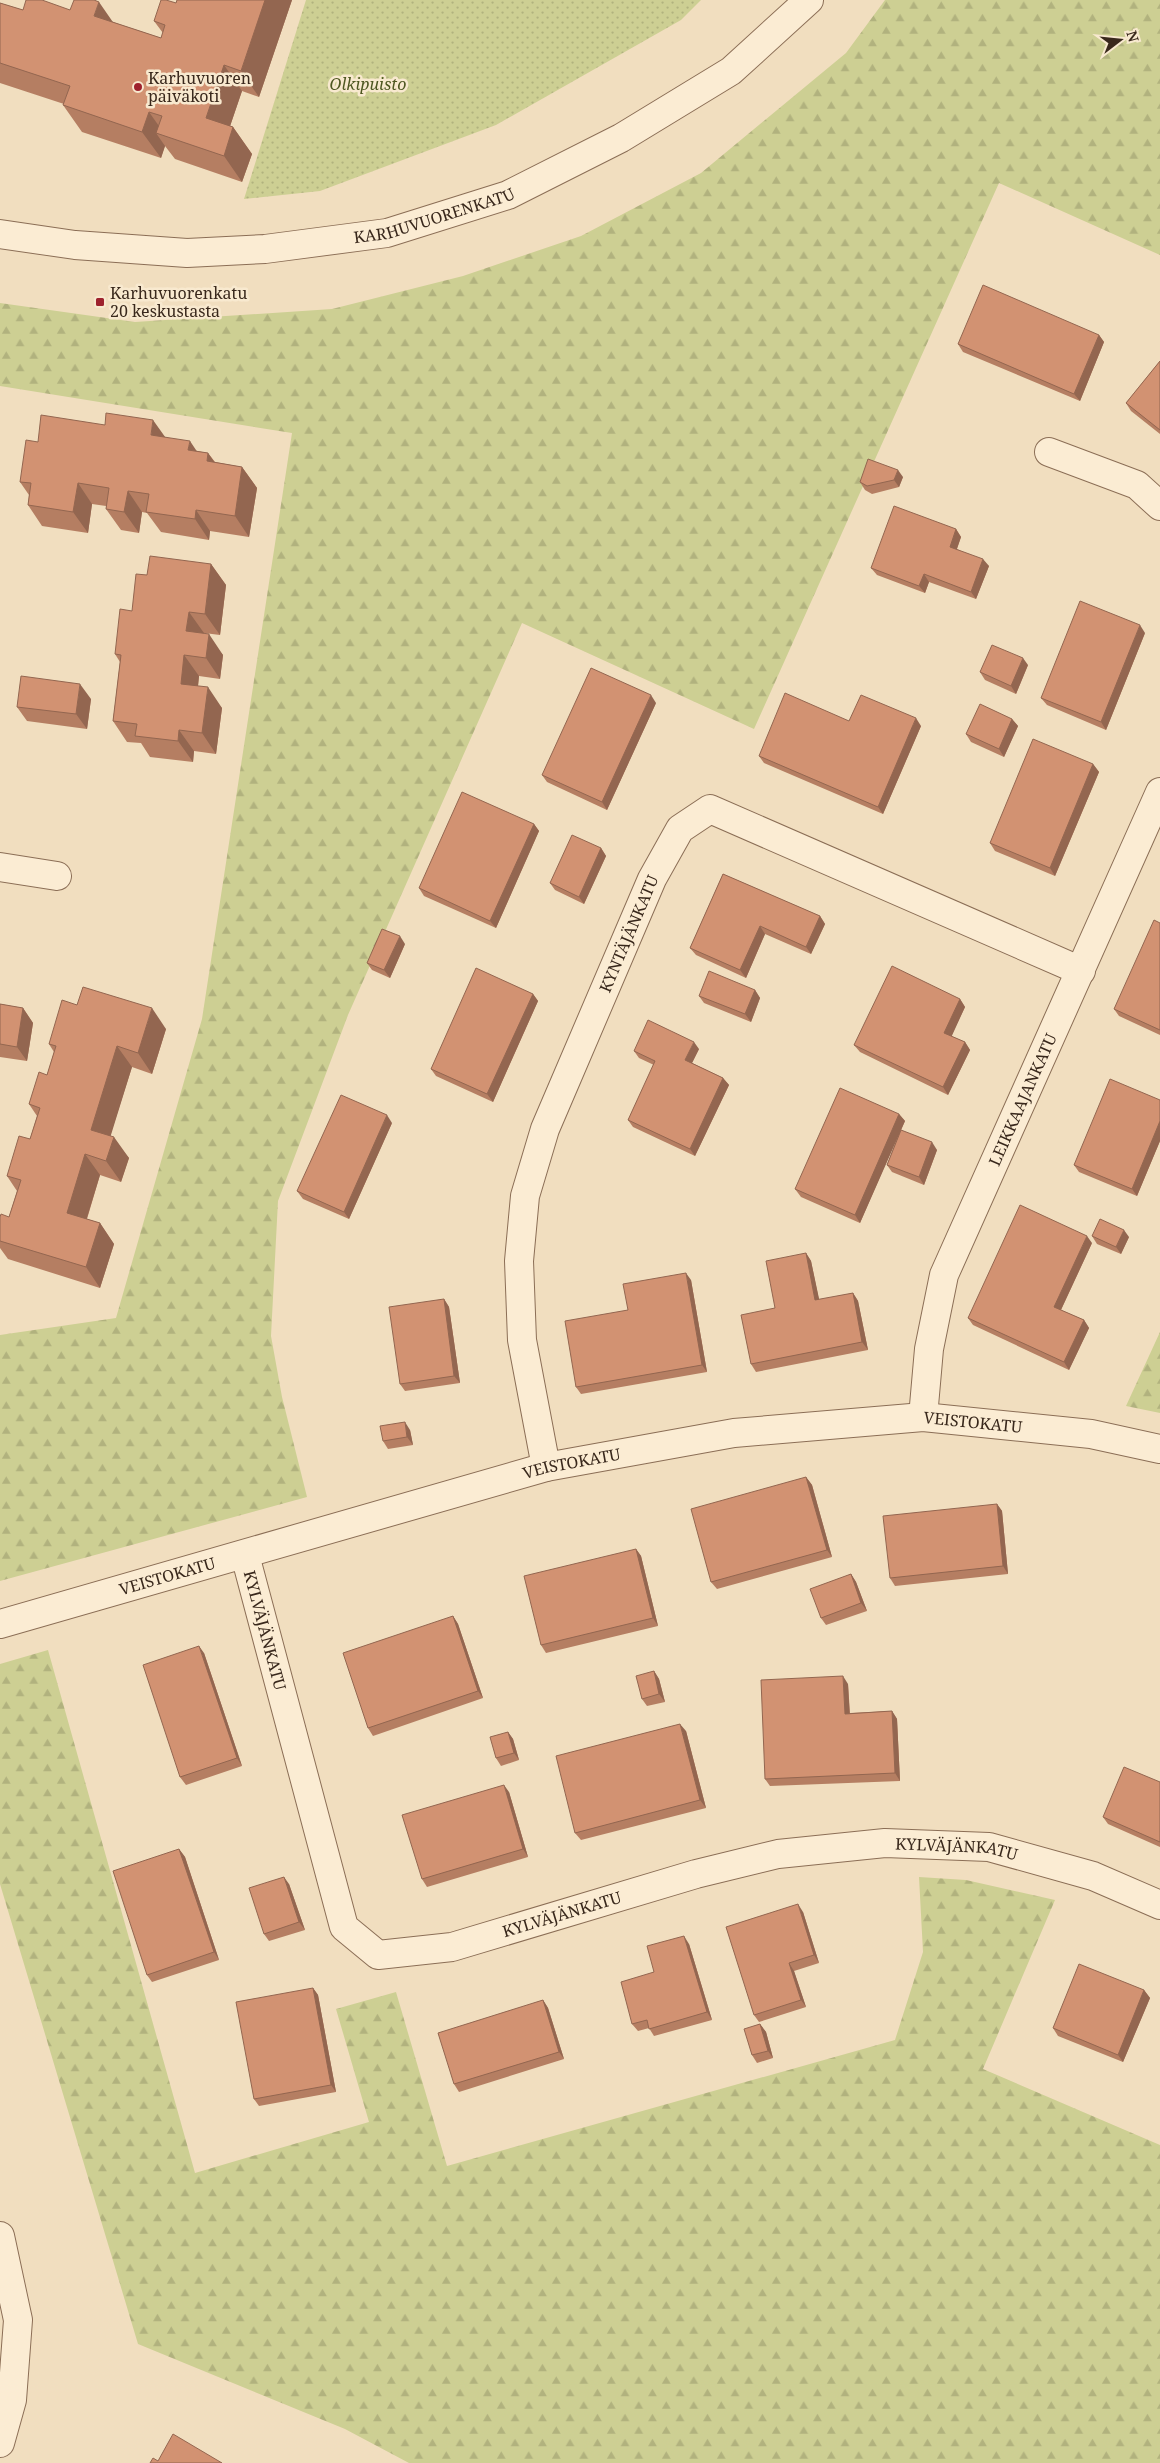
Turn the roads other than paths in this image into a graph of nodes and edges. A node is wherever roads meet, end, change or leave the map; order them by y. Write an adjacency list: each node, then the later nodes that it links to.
1 (809, 0): 2 (street, KARHUVUORENKATU)
2 (0, 234)
3 (1049, 452): 4 (street)
4 (1160, 506)
5 (1160, 792): 8 (street, LEIKKAAJANKATU)
6 (0, 867): 7 (street)
7 (57, 876)
8 (1081, 971): 9 (street, LEIKKAAJANKATU); 11 (street, KYNTÄJÄNKATU)
9 (923, 1416): 10 (street, VEISTOKATU); 11 (street, VEISTOKATU)
10 (1160, 1450)
11 (546, 1467): 12 (street, VEISTOKATU)
12 (245, 1555): 13 (street, VEISTOKATU); 14 (street, KYLVÄJÄNKATU)
13 (0, 1624)
14 (1160, 1905)
15 (0, 2236): 16 (street)
16 (0, 2443)

